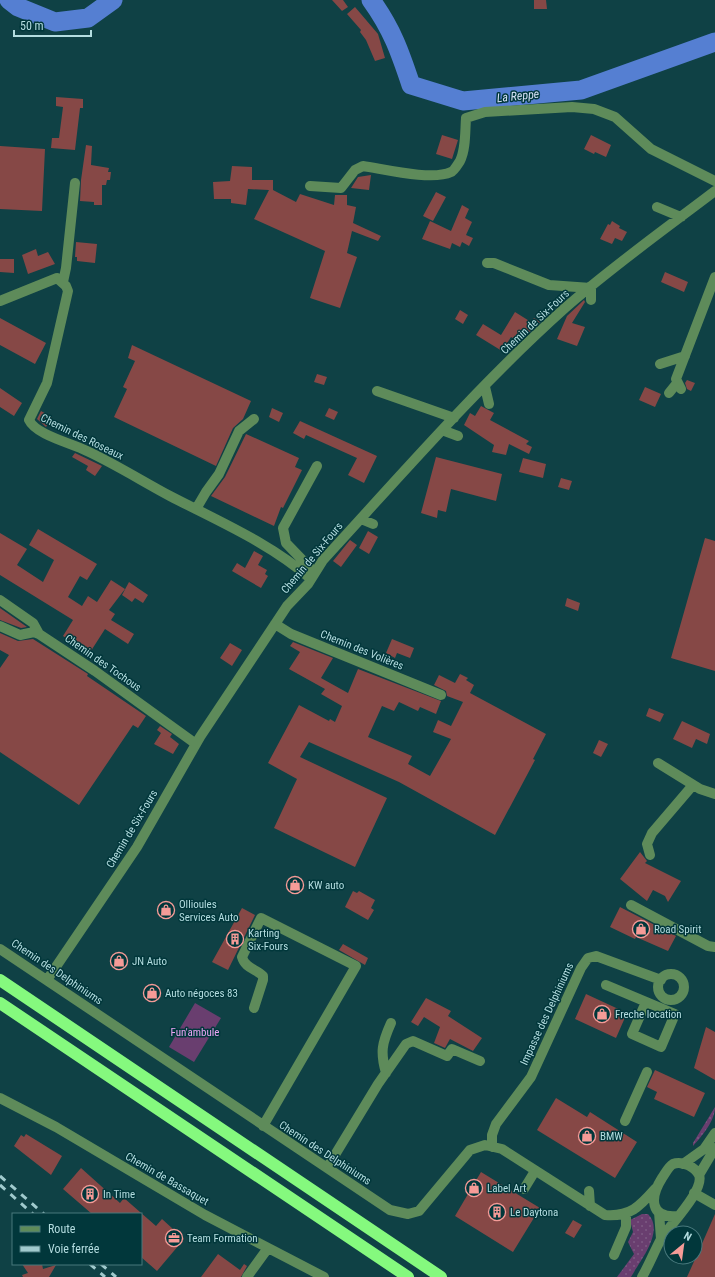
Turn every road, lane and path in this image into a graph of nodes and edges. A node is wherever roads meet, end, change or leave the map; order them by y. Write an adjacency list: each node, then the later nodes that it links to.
1 (715, 181): 3 (street)
2 (75, 183): 9 (street)
3 (310, 186)
4 (715, 191): 6 (street, Chemin de Six-Fours)
5 (657, 207): 6 (street)
6 (681, 216): 10 (street, Chemin de Six-Fours)
7 (487, 262): 10 (street)
8 (715, 277): 13 (street)
9 (63, 282): 11 (street); 24 (street, Chemin des Roseaux)
10 (590, 288): 12 (street); 15 (street, Chemin de Six-Fours)
11 (0, 300)
12 (591, 300)
13 (685, 356): 14 (street); 17 (street)
14 (660, 364)
15 (485, 387): 18 (street); 19 (street, Chemin de Six-Fours)
16 (377, 391): 19 (street)
17 (669, 393)
18 (489, 404)
19 (454, 418): 21 (street, Chemin de Six-Fours)
20 (254, 419): 24 (street)
21 (442, 430): 22 (street); 25 (street, Chemin de Six-Fours)
22 (458, 436)
23 (317, 466): 27 (street)
24 (196, 510): 27 (street, Chemin des Roseaux)
25 (361, 519): 26 (street); 27 (street, Chemin de Six-Fours)
26 (373, 524)
27 (313, 576): 29 (street, Chemin de Six-Fours)
28 (0, 600): 31 (street, Chemin des Tochous)
29 (275, 624): 32 (street, Chemin des Volières); 33 (street, Chemin de Six-Fours)
30 (0, 626): 31 (street)
31 (39, 634): 33 (street, Chemin des Tochous)
32 (441, 695)
33 (196, 744): 42 (street, Chemin de Six-Fours)
34 (658, 764): 35 (street)
35 (693, 785): 36 (street); 37 (street)
36 (715, 794)
37 (650, 855)
38 (630, 905): 39 (street)
39 (715, 947)
40 (0, 949): 42 (street, Chemin des Delphiniums)
41 (0, 980): 78 (highway)
42 (47, 980): 54 (street, Chemin des Delphiniums)
43 (661, 980): 56 (street, Impasse des Delphiniums)
44 (606, 985): 45 (street)
45 (646, 1002): 45 (street)
46 (0, 1003): 77 (highway)
47 (254, 1008): 54 (street)
48 (390, 1023): 51 (street)
49 (480, 1061): 51 (street)
50 (647, 1072): 53 (street)
51 (386, 1073): 59 (street)
52 (0, 1098): 73 (street, Chemin de Bassaquet)
53 (624, 1120)
54 (263, 1126): 59 (street, Chemin des Delphiniums)
55 (715, 1133): 58 (street)
56 (492, 1147): 59 (street, Chemin des Delphiniums); 60 (street)
57 (715, 1148): 61 (street)
58 (683, 1164): 61 (street); 62 (street)
59 (327, 1168)
60 (535, 1171): 63 (street); 67 (street)
61 (699, 1175): 65 (street)
62 (656, 1188): 68 (street); 69 (street)
63 (524, 1190)
64 (589, 1191): 67 (street)
65 (694, 1193): 66 (street); 71 (street)
66 (715, 1204)
67 (590, 1206): 70 (street)
68 (637, 1208): 69 (street); 70 (street)
69 (657, 1209): 71 (street); 72 (street)
70 (626, 1214): 74 (street)
71 (678, 1216): 72 (street)
72 (662, 1239): 79 (street)
73 (268, 1248): 75 (street); 76 (street, Chemin de Bassaquet)
74 (614, 1255)
75 (247, 1277)
76 (324, 1277)
77 (408, 1277)
78 (441, 1277)
79 (642, 1277)

